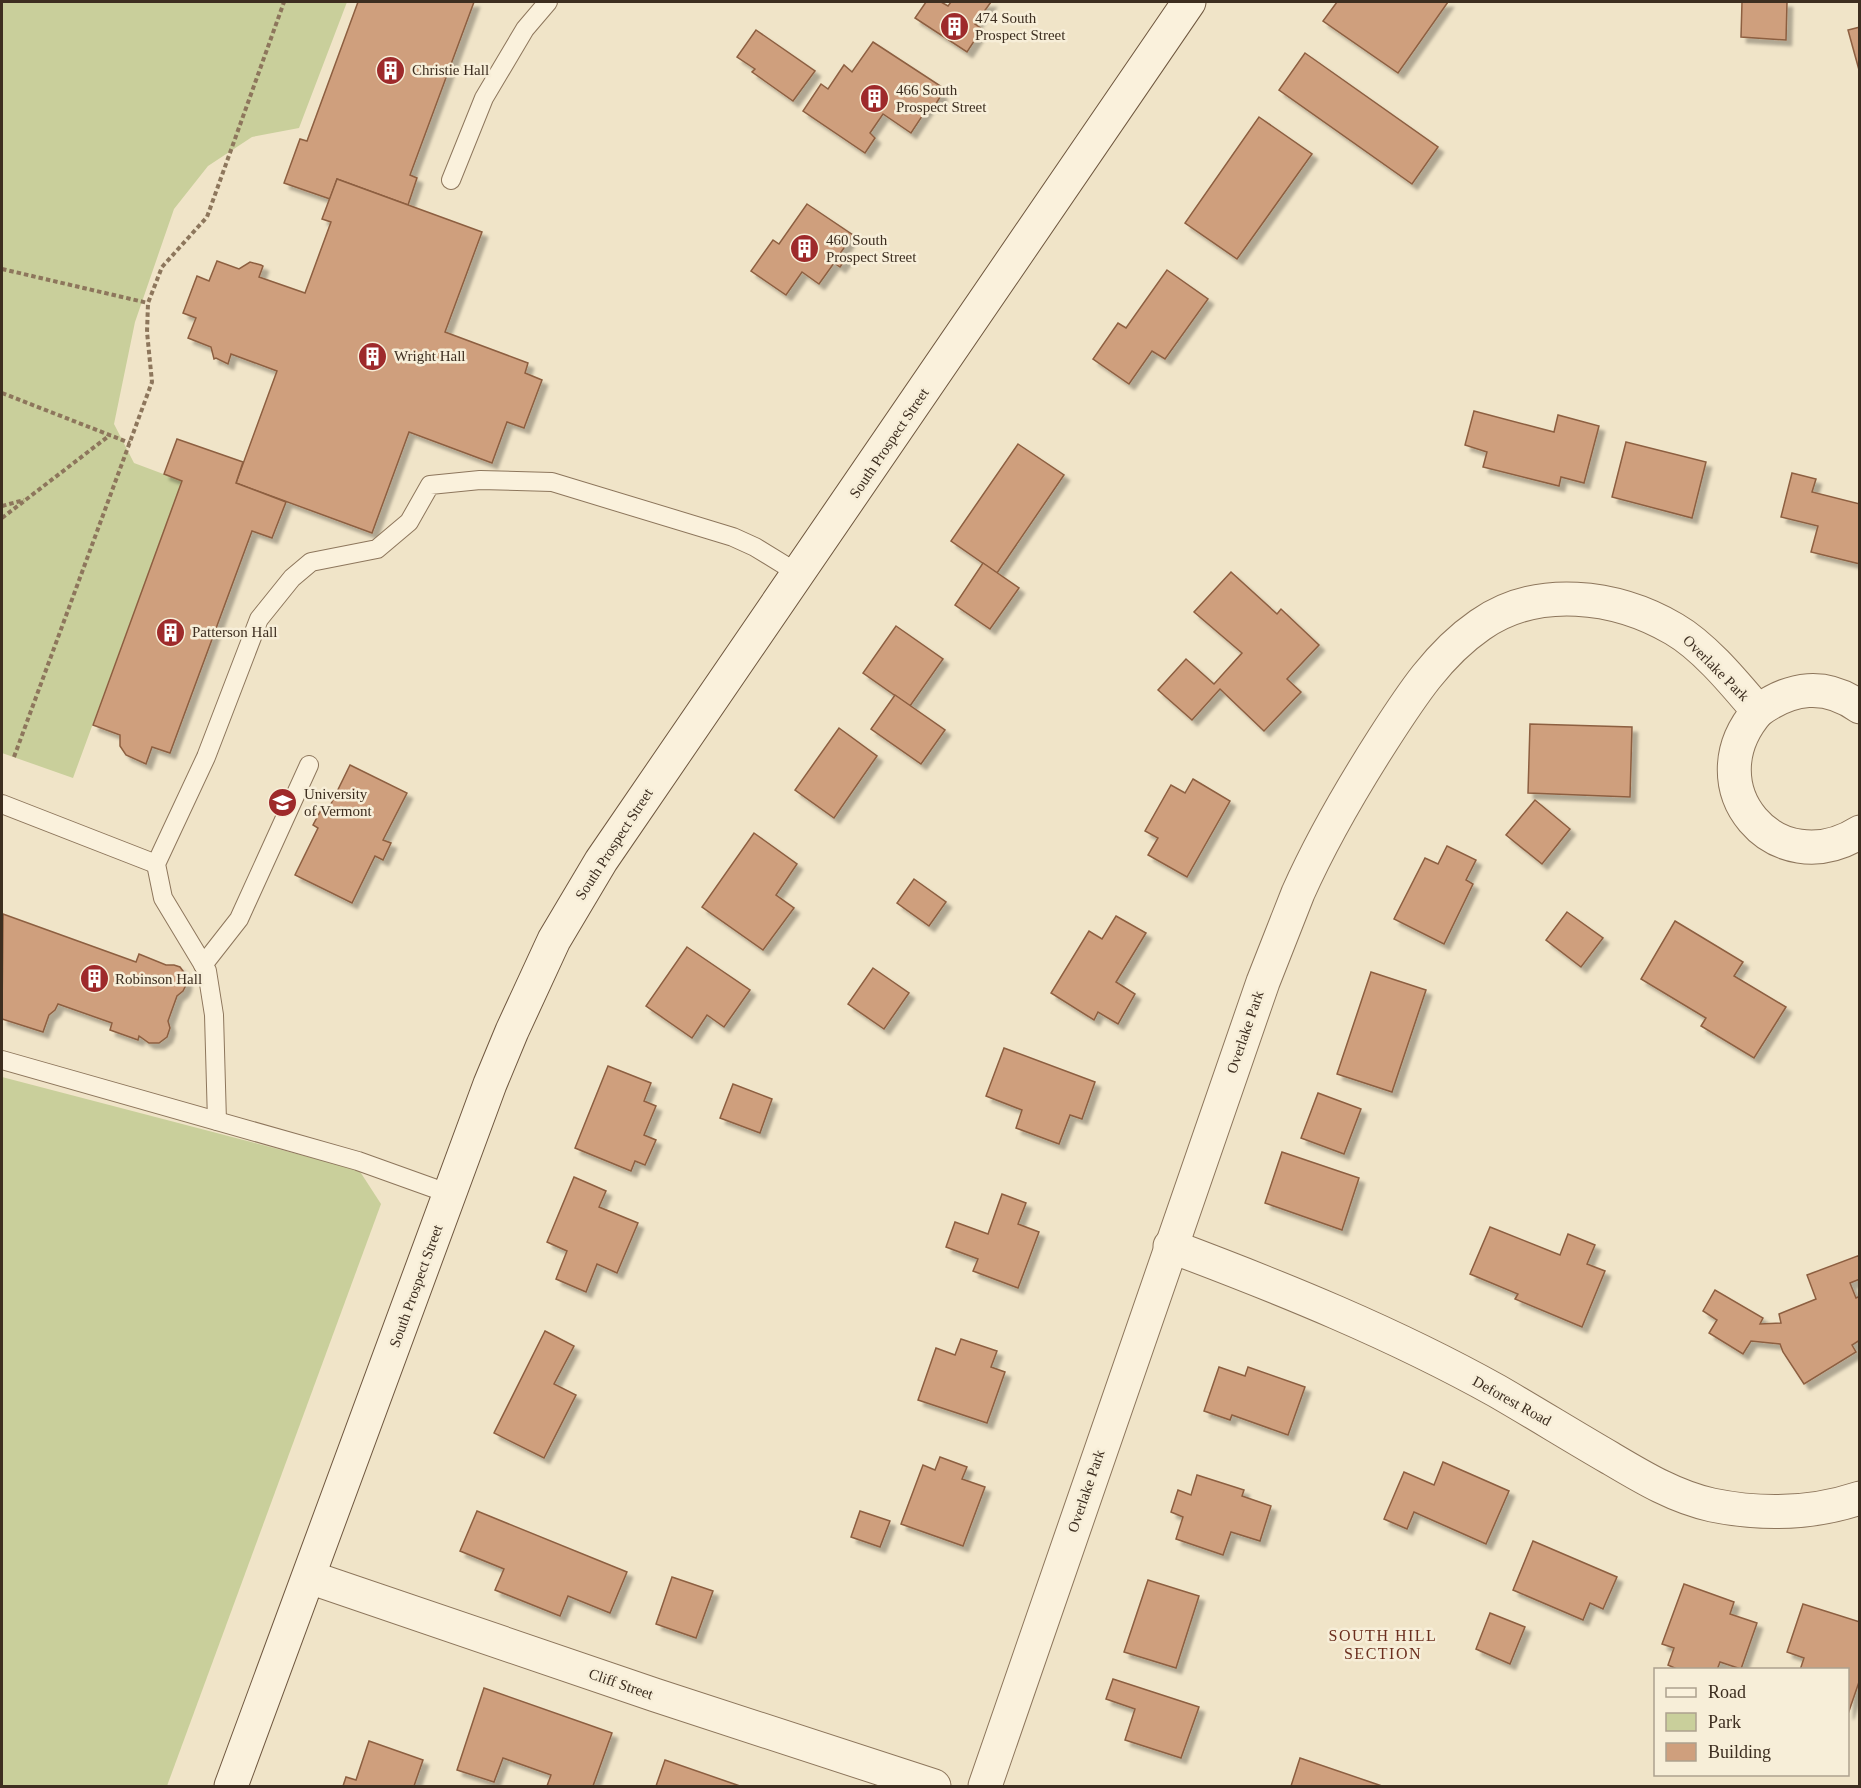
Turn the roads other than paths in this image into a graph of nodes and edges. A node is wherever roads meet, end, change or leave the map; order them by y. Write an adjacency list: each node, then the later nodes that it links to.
1 (548, 2): 3 (lane)
2 (1189, 2): 4 (street, South Prospect Street)
3 (451, 180)
4 (799, 574): 10 (lane); 14 (street, South Prospect Street)
5 (1860, 707): 6 (street, Overlake Park)
6 (1758, 711): 9 (street, Overlake Park); 15 (street, Overlake Park)
7 (309, 765): 11 (lane)
8 (2, 804): 10 (lane)
9 (1860, 832)
10 (156, 864): 11 (lane)
11 (203, 965): 13 (lane)
12 (2, 1060): 13 (lane)
13 (217, 1121): 14 (lane)
14 (450, 1194): 17 (street, South Prospect Street)
15 (1170, 1246): 16 (street, Deforest Road); 20 (street, Overlake Park)
16 (1860, 1498)
17 (309, 1577): 18 (street, South Prospect Street); 19 (street, Cliff Street)
18 (231, 1786)
19 (934, 1786)
20 (985, 1786)

